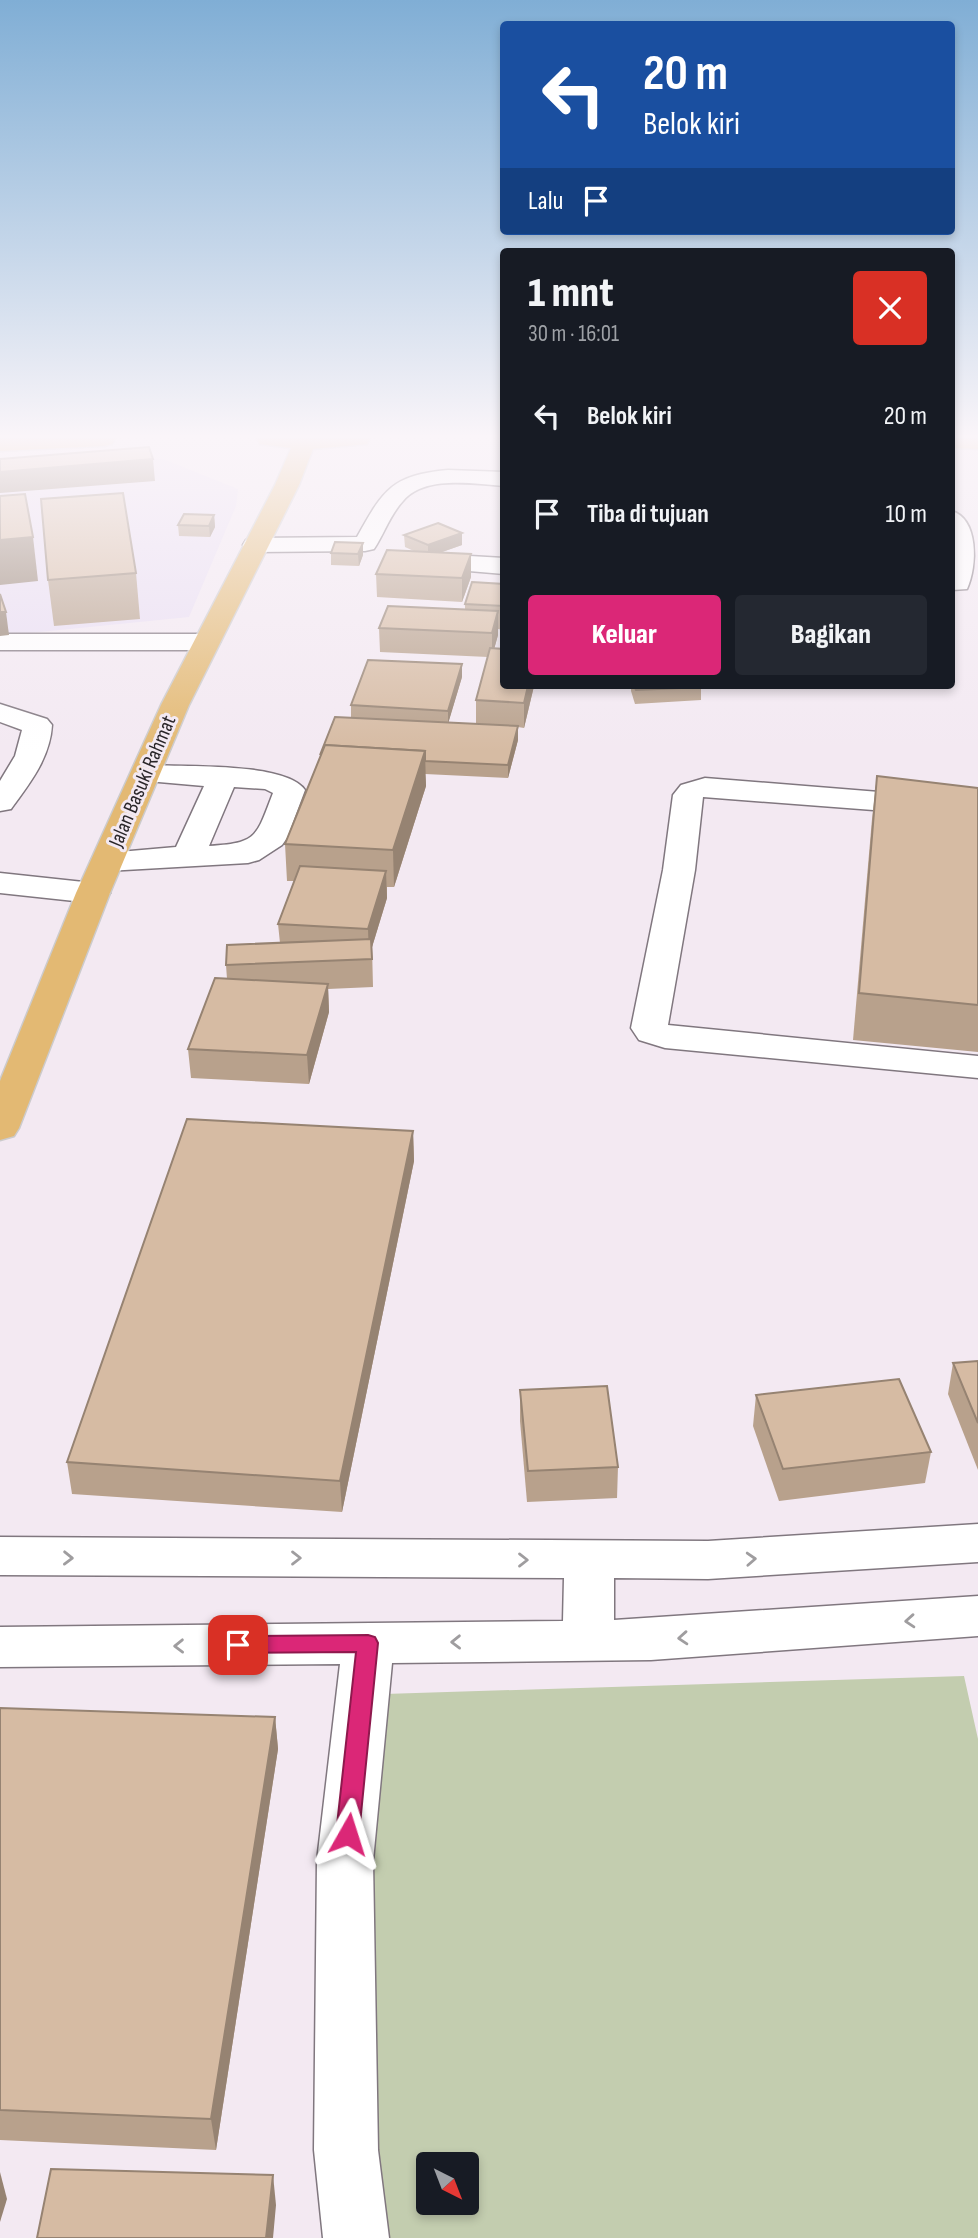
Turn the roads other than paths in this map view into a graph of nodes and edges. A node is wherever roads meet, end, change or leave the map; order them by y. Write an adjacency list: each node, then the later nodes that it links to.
1 (383, 543): 4 (street)
2 (972, 543): 6 (street)
3 (255, 545): 4 (street); 8 (main road, Jalan Basuki Rahmat)
4 (381, 552): 5 (street)
5 (500, 566)
6 (958, 584)
7 (0, 642): 8 (street)
8 (206, 642): 10 (main road, Jalan Basuki Rahmat)
9 (0, 713): 12 (street)
10 (147, 774): 11 (street); 15 (main road, Jalan Basuki Rahmat)
11 (223, 778): 14 (street); 14 (street)
12 (0, 803)
13 (978, 809): 18 (street)
14 (187, 858): 15 (street)
15 (107, 861): 17 (main road, Jalan Basuki Rahmat)
16 (0, 883): 17 (street)
17 (93, 893): 19 (main road, Jalan Basuki Rahmat)
18 (978, 1067)
19 (0, 1128)
20 (978, 1543): 22 (street, one-way to 20)
21 (0, 1556): 22 (street, one-way to 22)
22 (589, 1560): 24 (street)
23 (978, 1616): 24 (street, one-way to 24)
24 (588, 1641): 25 (street, one-way to 25)
25 (368, 1643): 26 (street, one-way to 26); 27 (street)
26 (0, 1647)
27 (356, 2238)

